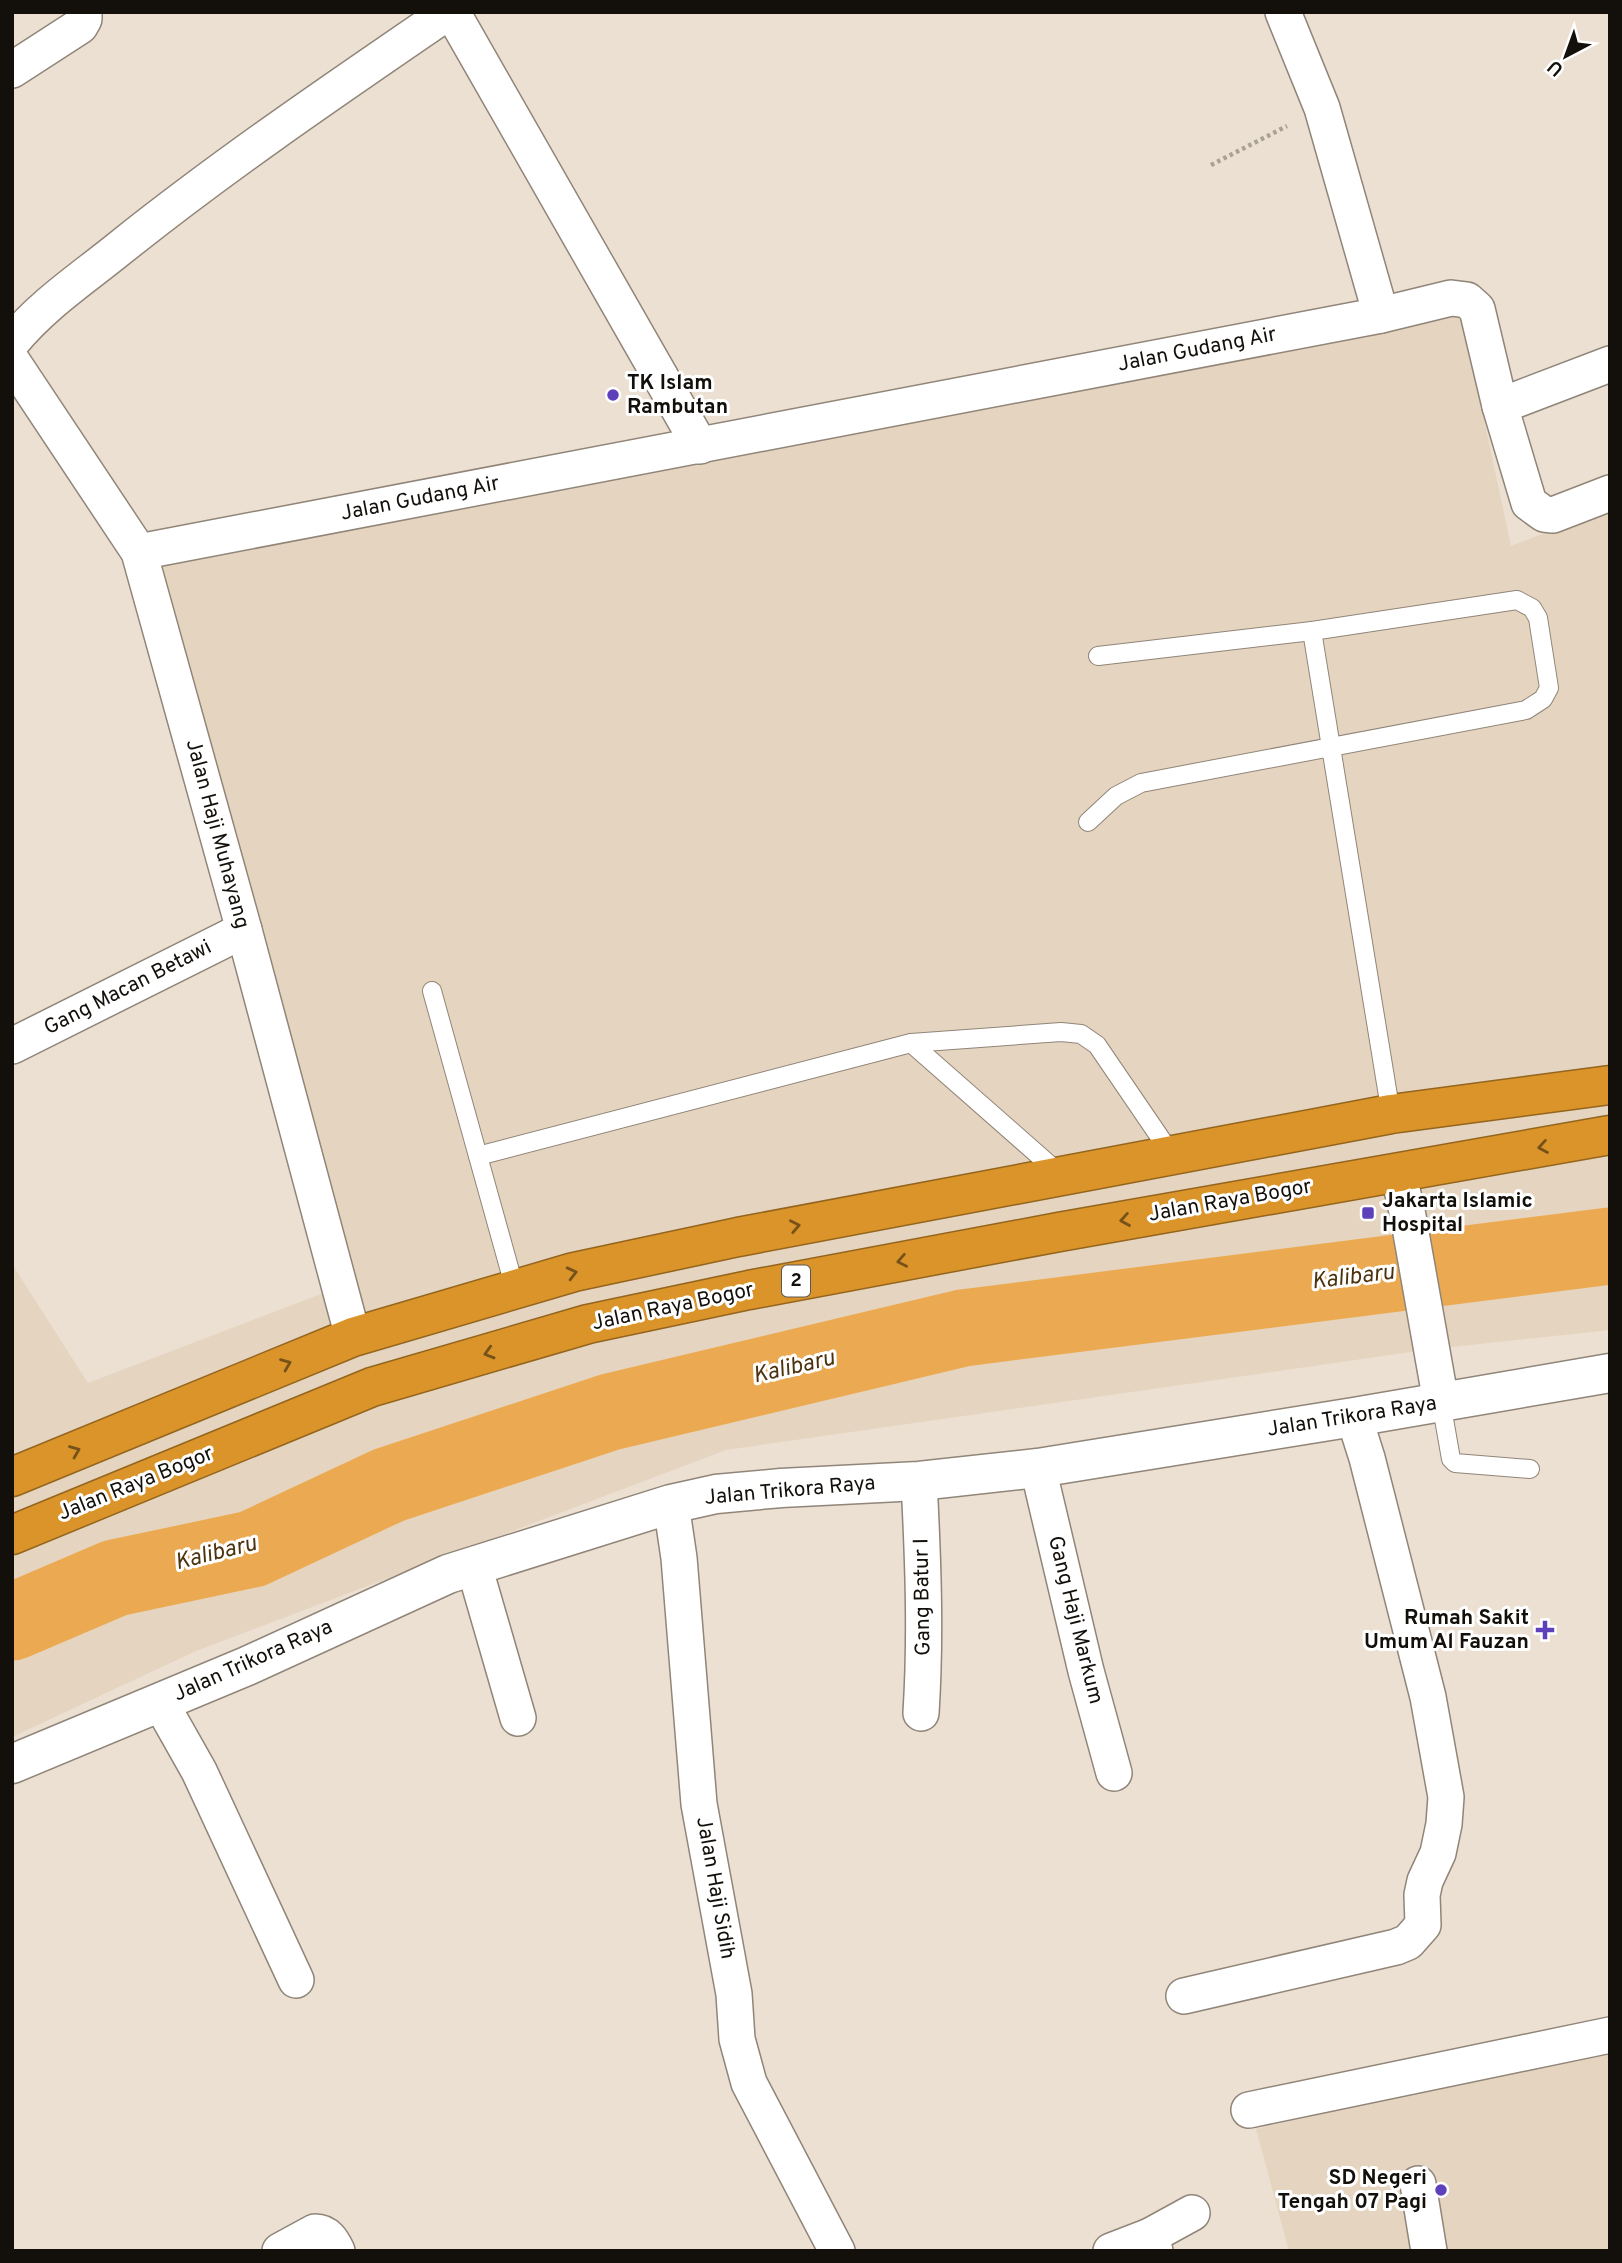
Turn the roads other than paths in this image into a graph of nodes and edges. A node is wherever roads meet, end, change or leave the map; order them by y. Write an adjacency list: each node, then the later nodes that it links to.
1 (84, 12): 4 (street)
2 (450, 12): 6 (street); 10 (street)
3 (1283, 12): 5 (street)
4 (12, 70)
5 (1381, 315): 9 (street, Jalan Gudang Air); 10 (street, Jalan Gudang Air)
6 (12, 342)
7 (12, 361): 12 (street, Jalan Haji Muhayang)
8 (1610, 364): 9 (street)
9 (1500, 406): 11 (street)
10 (700, 446): 12 (street, Jalan Gudang Air)
11 (1610, 493)
12 (139, 552): 17 (street, Jalan Haji Muhayang)
13 (1312, 631): 14 (lane); 15 (lane); 15 (lane)
14 (1098, 656)
15 (1332, 747): 16 (lane); 22 (lane)
16 (1087, 822)
17 (244, 930): 20 (street, Gang Macan Betawi); 29 (street, Jalan Haji Muhayang)
18 (432, 991): 25 (lane)
19 (911, 1043): 24 (lane); 25 (lane); 27 (lane)
20 (12, 1046)
21 (1610, 1085): 22 (highway)
22 (1391, 1114): 24 (highway)
23 (1610, 1135): 26 (highway, Jalan Raya Bogor / 2, one-way to 26)
24 (1172, 1155): 27 (highway)
25 (478, 1156): 28 (lane)
26 (1398, 1172): 30 (highway, Jalan Raya Bogor / 2, one-way to 30); 32 (street)
27 (1063, 1176): 28 (highway, one-way to 27)
28 (515, 1289): 29 (highway); 30 (highway)
29 (353, 1337): 36 (highway, one-way to 29)
30 (528, 1342): 39 (highway, Jalan Raya Bogor / 2, one-way to 39)
31 (1610, 1373): 32 (street, Jalan Trikora Raya)
32 (1441, 1402): 33 (street, Jalan Trikora Raya); 35 (lane)
33 (1354, 1417): 34 (street, Jalan Trikora Raya); 47 (street)
34 (1038, 1468): 37 (street, Jalan Trikora Raya); 45 (street, Gang Haji Markum)
35 (1530, 1468)
36 (12, 1477)
37 (919, 1481): 38 (street, Jalan Trikora Raya); 42 (street, Gang Batur I)
38 (671, 1504): 40 (street, Jalan Trikora Raya); 55 (street, Jalan Haji Sidih)
39 (12, 1535)
40 (474, 1566): 41 (street, Jalan Trikora Raya); 43 (street)
41 (160, 1702): 44 (street, Jalan Trikora Raya); 46 (street)
42 (921, 1713)
43 (518, 1718)
44 (12, 1764)
45 (1114, 1773)
46 (296, 1980)
47 (1184, 1996)
48 (1610, 2035): 49 (street)
49 (1249, 2110)
50 (1418, 2184): 57 (street)
51 (1192, 2213): 52 (street)
52 (1152, 2243): 56 (street)
53 (280, 2251): 54 (street)
54 (337, 2251)
55 (836, 2251)
56 (1111, 2251)
57 (1429, 2251)

